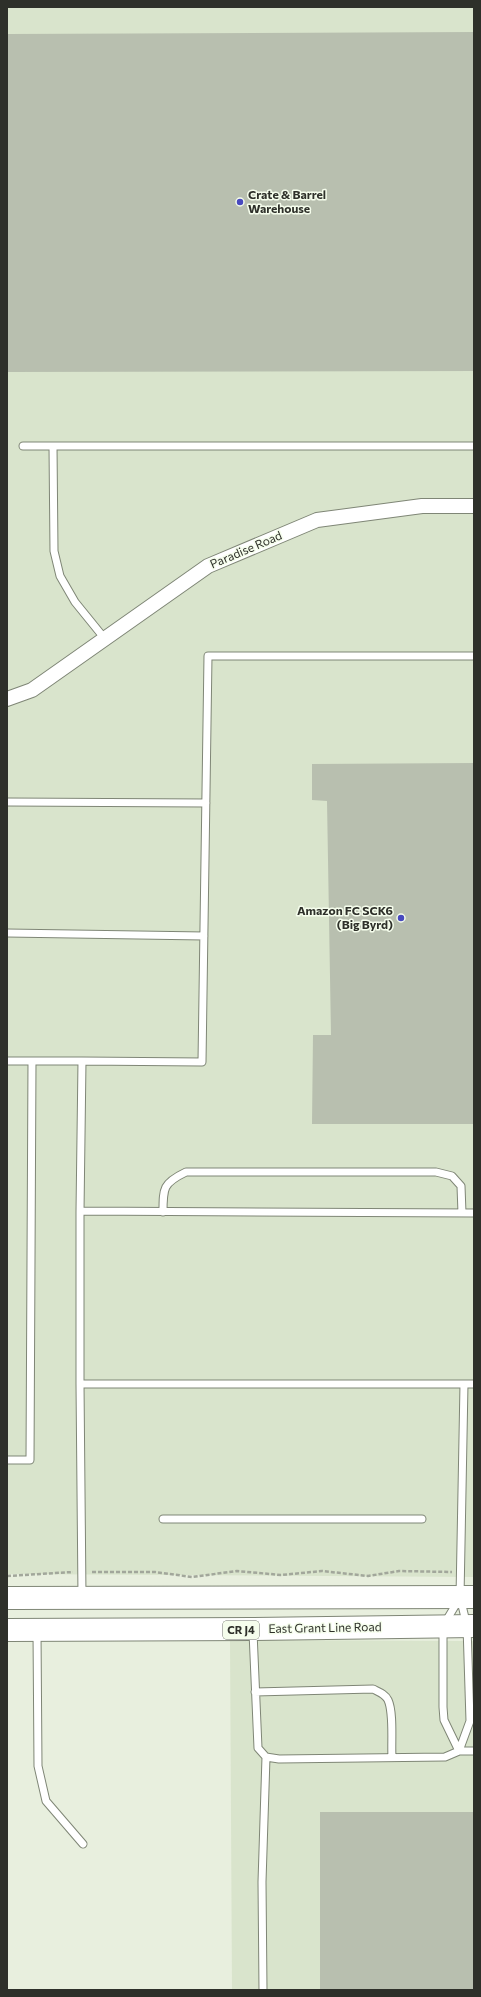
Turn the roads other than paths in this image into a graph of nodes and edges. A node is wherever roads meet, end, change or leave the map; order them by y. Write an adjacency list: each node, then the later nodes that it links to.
1 (23, 446): 2 (lane)
2 (53, 446): 3 (lane); 5 (lane)
3 (474, 446)
4 (474, 506): 5 (street, Paradise Road)
5 (105, 639): 7 (street, Paradise Road)
6 (474, 656): 9 (lane)
7 (7, 699)
8 (7, 802): 9 (lane)
9 (206, 803): 11 (lane)
10 (7, 933): 11 (lane)
11 (204, 936): 14 (lane)
12 (7, 1061): 13 (lane)
13 (32, 1061): 14 (lane); 22 (lane)
14 (82, 1061): 15 (lane)
15 (80, 1211): 16 (lane); 19 (lane)
16 (163, 1212): 17 (lane); 17 (lane)
17 (462, 1213): 18 (lane)
18 (474, 1213)
19 (80, 1384): 20 (lane); 27 (lane)
20 (464, 1384): 21 (lane); 25 (lane)
21 (474, 1384)
22 (7, 1460)
23 (163, 1519): 24 (lane)
24 (422, 1519)
25 (467, 1597): 27 (main road); 28 (lane); 29 (lane)
26 (7, 1598): 27 (main road)
27 (82, 1598)
28 (443, 1626): 29 (main road, East Grant Line Road / CR J4); 32 (main road, East Grant Line Road / CR J4); 34 (lane)
29 (471, 1626): 34 (lane)
30 (7, 1630): 31 (main road, East Grant Line Road / CR J4)
31 (37, 1630): 32 (main road, East Grant Line Road / CR J4); 38 (lane)
32 (253, 1630): 33 (lane)
33 (254, 1692): 36 (lane); 37 (lane)
34 (459, 1751): 35 (lane); 37 (lane)
35 (474, 1751)
36 (266, 1757): 37 (lane); 39 (lane)
37 (392, 1757)
38 (83, 1844)
39 (263, 1990)

